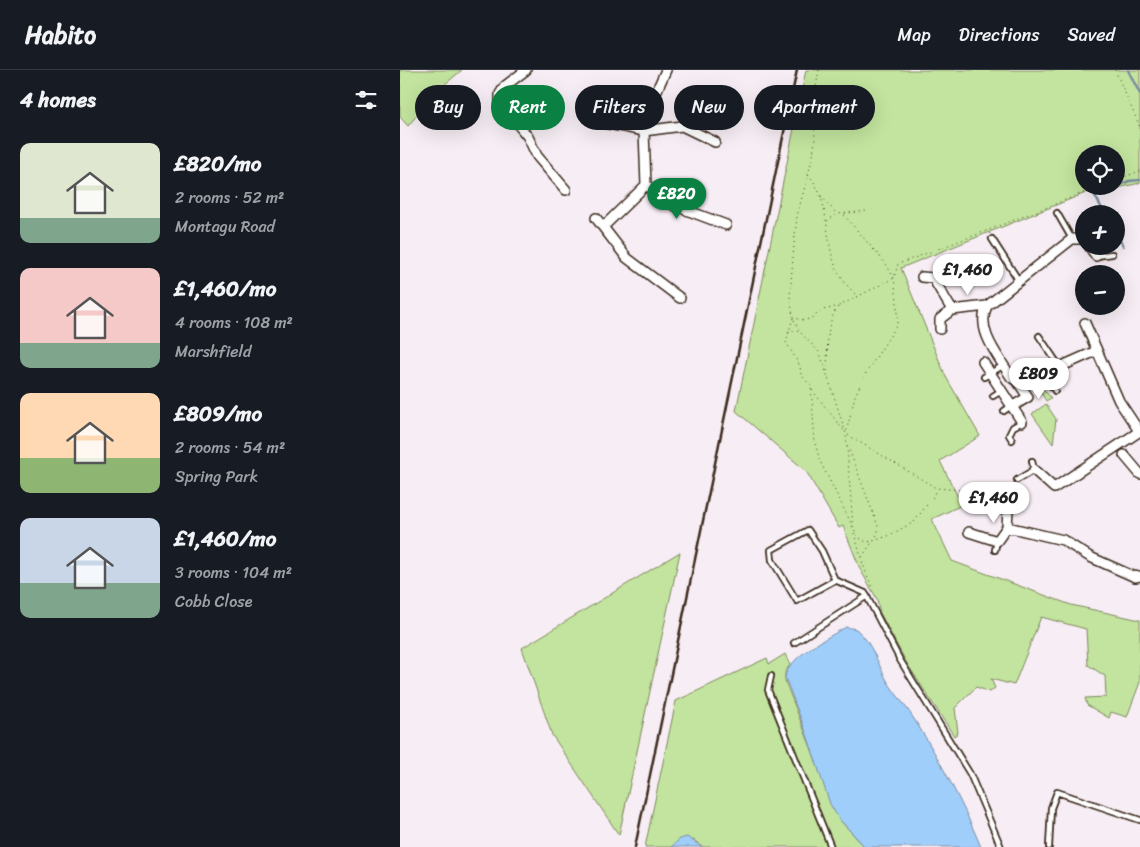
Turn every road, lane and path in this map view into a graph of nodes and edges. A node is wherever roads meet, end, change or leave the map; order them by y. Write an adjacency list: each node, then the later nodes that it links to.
1 (526, 70): 15 (street)
2 (666, 70): 9 (street)
3 (819, 70): 5 (path)
4 (1115, 70): 6 (path)
5 (816, 85)
6 (1140, 127)
7 (639, 130): 9 (street)
8 (814, 130): 12 (path)
9 (644, 131): 10 (street); 14 (street)
10 (715, 142)
11 (1140, 171): 13 (path)
12 (808, 173): 16 (path); 40 (path)
13 (1125, 177)
14 (646, 185): 24 (street); 25 (street)
15 (566, 190)
16 (820, 195): 20 (path); 23 (path)
17 (1078, 195): 26 (path)
18 (868, 210): 21 (path)
19 (1057, 213): 28 (lane)
20 (837, 214): 21 (path); 23 (path)
21 (844, 215): 33 (path)
22 (596, 218): 25 (street)
23 (826, 221): 35 (path)
24 (726, 225)
25 (604, 226): 36 (street)
26 (990, 230): 27 (path); 33 (path)
27 (992, 239): 34 (lane)
28 (1072, 239): 29 (street); 34 (street)
29 (1075, 239)
30 (1104, 255): 31 (lane)
31 (1096, 256)
32 (922, 277): 39 (street)
33 (894, 278): 35 (path); 62 (path)
34 (1019, 281): 38 (street)
35 (858, 297): 37 (path)
36 (680, 298)
37 (839, 306): 41 (path); 51 (path)
38 (987, 306): 39 (street); 53 (street)
39 (952, 310): 44 (street)
40 (793, 318): 41 (path); 43 (path); 46 (path)
41 (801, 320): 43 (path)
42 (1085, 323): 48 (street)
43 (796, 325): 45 (path)
44 (940, 329)
45 (800, 332): 46 (path); 51 (path)
46 (787, 334): 54 (path)
47 (1039, 336): 50 (lane)
48 (1096, 351): 50 (street); 61 (street)
49 (981, 364): 55 (street)
50 (1060, 367): 52 (street)
51 (827, 372): 62 (path)
52 (1044, 374): 53 (street); 56 (lane)
53 (1018, 382): 58 (street)
54 (812, 390): 62 (path); 76 (path)
55 (1002, 390): 57 (lane); 58 (street)
56 (1055, 391)
57 (993, 396)
58 (1013, 406): 59 (lane); 60 (street)
59 (1004, 411)
60 (1024, 421): 63 (lane)
61 (1140, 431): 67 (street)
62 (846, 434): 64 (path); 70 (path)
63 (1012, 440)
64 (847, 444): 76 (path); 78 (path)
65 (1124, 455): 68 (street)
66 (1032, 461): 67 (lane)
67 (1034, 470): 69 (lane)
68 (1140, 474)
69 (1017, 480)
70 (936, 488): 71 (path); 78 (path)
71 (974, 491)
72 (1011, 500): 74 (lane)
73 (984, 501): 74 (street)
74 (1008, 510): 75 (street)
75 (1007, 527): 77 (street); 80 (street)
76 (854, 530): 78 (path); 79 (path)
77 (969, 532)
78 (873, 541): 79 (path)
79 (862, 558): 82 (path)
80 (1140, 576)
81 (835, 580): 81 (lane); 82 (lane)
82 (866, 595): 83 (lane); 87 (lane)
83 (794, 643)
84 (772, 676): 86 (lane)
85 (1140, 820): 88 (lane)
86 (831, 847)
87 (1001, 847)
88 (1049, 847)

